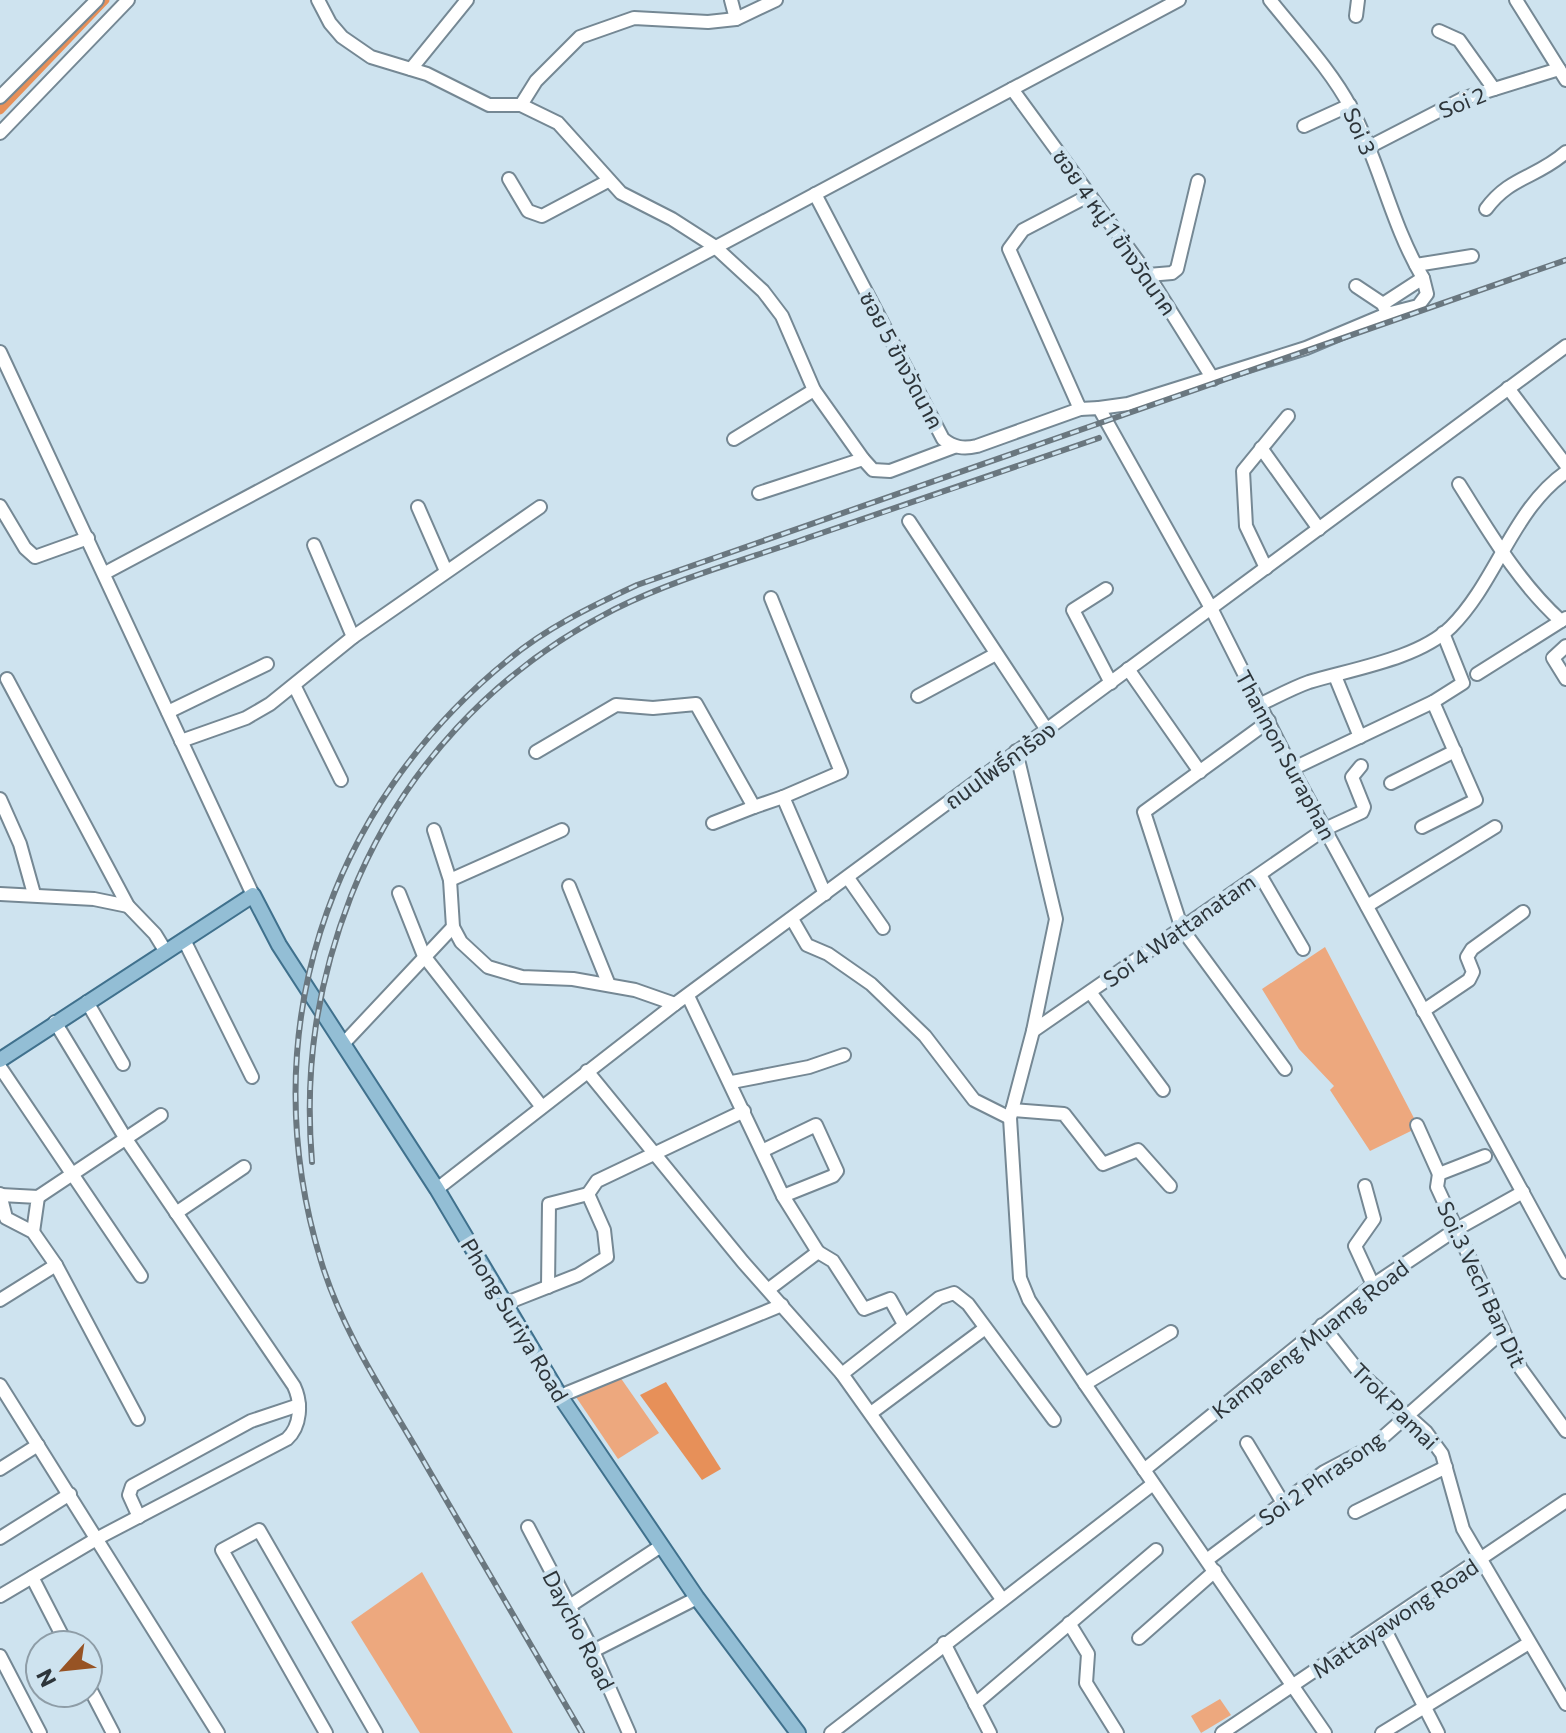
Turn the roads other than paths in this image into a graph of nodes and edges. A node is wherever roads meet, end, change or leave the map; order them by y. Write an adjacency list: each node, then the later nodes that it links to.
1 (97, 0): 18 (street)
2 (128, 0): 22 (street)
3 (318, 0): 14 (street)
4 (467, 0): 14 (street)
5 (731, 0): 12 (street)
6 (776, 0): 12 (street)
7 (1179, 0): 16 (street)
8 (1270, 0): 20 (street, Soi 3)
9 (1358, 0): 11 (street)
10 (1516, 0): 15 (street)
11 (1356, 16)
12 (736, 19): 19 (street)
13 (1439, 31): 17 (street)
14 (411, 69): 19 (street)
15 (1562, 74): 17 (street, Soi 2)
16 (1012, 89): 28 (street); 29 (street, ซอย 4 หมู่ 1 ข้างวัดนาค)
17 (1494, 89): 23 (street, Soi 2)
18 (0, 97)
19 (521, 105): 26 (street)
20 (1350, 105): 21 (street); 23 (street, Soi 3)
21 (1304, 126)
22 (0, 133)
23 (1369, 147): 33 (street, Soi 3)
24 (1566, 152): 30 (street)
25 (509, 179): 26 (street)
26 (608, 181): 31 (street)
27 (1198, 181): 34 (street)
28 (815, 194): 31 (street); 48 (street, ซอย 5 ข้างวัดนาค)
29 (1090, 195): 34 (street, ซอย 4 หมู่ 1 ข้างวัดนาค); 45 (street)
30 (1486, 209)
31 (715, 248): 43 (street); 65 (street)
32 (1472, 256): 33 (street)
33 (1416, 265): 35 (street, Soi 3)
34 (1148, 275): 40 (street, ซอย 4 หมู่ 1 ข้างวัดนาค)
35 (1423, 278): 37 (street); 37 (street)
36 (1356, 286): 37 (street)
37 (1385, 309): 40 (street)
38 (1566, 346): 42 (street, ถนนโพธิ์การ้อง)
39 (0, 352): 41 (street)
40 (1213, 379): 44 (street)
41 (6, 380): 60 (street)
42 (1508, 388): 51 (street); 59 (street, ถนนโพธิ์การ้อง)
43 (814, 390): 47 (street); 50 (street)
44 (1099, 408): 45 (street); 68 (street, Thannon Suraphan)
45 (1080, 409): 48 (street, ซอย 5 ข้างวัดนาค)
46 (1288, 416): 49 (street)
47 (734, 439)
48 (954, 447): 50 (street)
49 (1261, 448): 59 (street); 63 (street)
50 (863, 459): 54 (street)
51 (1566, 465)
52 (1566, 472): 62 (street)
53 (1459, 484): 62 (street)
54 (759, 493)
55 (0, 506): 60 (street)
56 (418, 507): 64 (street)
57 (540, 507): 64 (street)
58 (909, 521): 73 (street)
59 (1319, 529): 63 (street, ถนนโพธิ์การ้อง)
60 (88, 538): 65 (street)
61 (314, 545): 71 (street)
62 (1502, 554): 69 (street); 70 (street)
63 (1266, 568): 68 (street, ถนนโพธิ์การ้อง)
64 (446, 571): 71 (street)
65 (105, 573): 85 (street)
66 (1106, 589): 80 (street)
67 (771, 598): 98 (street)
68 (1211, 608): 75 (street, ถนนโพธิ์การ้อง); 84 (street, Thannon Suraphan)
69 (1564, 619): 76 (street)
70 (1443, 633): 77 (street); 83 (street)
71 (353, 637): 81 (street)
72 (1566, 646): 79 (street)
73 (996, 654): 82 (street); 87 (street)
74 (267, 664): 85 (street)
75 (1128, 669): 80 (street, ถนนโพธิ์การ้อง); 95 (street)
76 (1477, 674)
77 (1335, 676): 84 (street); 88 (street)
78 (7, 679): 116 (street)
79 (1566, 679)
80 (1111, 683): 87 (street, ถนนโพธิ์การ้อง)
81 (295, 687): 89 (street); 96 (street)
82 (918, 696)
83 (1433, 702): 88 (street); 91 (street)
84 (1259, 705): 86 (street, Thannon Suraphan)
85 (168, 712): 89 (street)
86 (1269, 721): 94 (street, Thannon Suraphan); 95 (street)
87 (1047, 730): 90 (street, ถนนโพธิ์การ้อง)
88 (1360, 737): 94 (street)
89 (181, 741): 115 (street)
90 (1016, 751): 108 (street, ถนนโพธิ์การ้อง); 134 (street)
91 (1455, 751): 97 (street); 102 (street)
92 (536, 752): 100 (street)
93 (1361, 766): 104 (street, Soi 4 Wattanatam)
94 (1292, 769): 104 (street, Thannon Suraphan)
95 (1200, 772): 122 (street)
96 (341, 780)
97 (1391, 783)
98 (783, 797): 100 (street); 114 (street)
99 (0, 799): 113 (street)
100 (754, 807): 101 (street)
101 (713, 823)
102 (1422, 827)
103 (1495, 827): 117 (street)
104 (1325, 829): 107 (street, Soi 4 Wattanatam); 117 (street, Thannon Suraphan)
105 (434, 830): 109 (street)
106 (562, 830): 109 (street)
107 (1260, 875): 122 (street, Soi 4 Wattanatam); 124 (street)
108 (848, 878): 114 (street, ถนนโพธิ์การ้อง); 121 (street)
109 (450, 880): 120 (street)
110 (569, 886): 127 (street)
111 (399, 893): 126 (street)
112 (0, 894): 113 (street)
113 (34, 894): 116 (street)
114 (825, 894): 119 (street, ถนนโพธิ์การ้อง)
115 (253, 895): 123 (main road); 135 (main road, Phong Suriya Road)
116 (128, 906): 125 (street)
117 (1367, 906): 132 (street, Thannon Suraphan)
118 (1523, 912): 132 (street)
119 (792, 919): 129 (street, ถนนโพธิ์การ้อง); 147 (street)
120 (453, 927): 126 (street); 127 (street)
121 (883, 928)
122 (1182, 929): 128 (street, Soi 4 Wattanatam); 140 (street)
123 (184, 940): 125 (main road); 142 (street)
124 (1303, 949)
125 (166, 952): 130 (main road)
126 (424, 956): 135 (street); 145 (street)
127 (609, 985): 131 (street)
128 (1090, 992): 134 (street, Soi 4 Wattanatam); 144 (street)
129 (688, 996): 131 (street, ถนนโพธิ์การ้อง); 143 (street)
130 (87, 1002): 133 (main road); 138 (street)
131 (675, 1004): 141 (street, ถนนโพธิ์การ้อง)
132 (1423, 1011): 160 (street, Thannon Suraphan)
133 (55, 1022): 137 (main road); 150 (street)
134 (1033, 1031): 147 (street)
135 (344, 1043): 159 (main road, Phong Suriya Road)
136 (844, 1055): 143 (street)
137 (0, 1060)
138 (123, 1064)
139 (0, 1067): 155 (street)
140 (1285, 1069)
141 (587, 1071): 145 (street, ถนนโพธิ์การ้อง); 152 (street)
142 (252, 1077)
143 (732, 1082): 146 (street)
144 (1163, 1090)
145 (542, 1107): 159 (street, ถนนโพธิ์การ้อง)
146 (744, 1111): 151 (street); 152 (street)
147 (1011, 1114): 157 (street); 185 (street)
148 (161, 1115): 150 (street)
149 (1417, 1125): 156 (street)
150 (126, 1139): 155 (street); 165 (street)
151 (764, 1150): 163 (street); 163 (street)
152 (653, 1152): 162 (street); 175 (street)
153 (1485, 1156): 156 (street, Soi.3 Vech Ban Dit)
154 (244, 1167): 165 (street)
155 (73, 1174): 164 (street); 172 (street)
156 (1439, 1174): 167 (street, Soi.3 Vech Ban Dit)
157 (1170, 1186)
158 (1365, 1186): 173 (street)
159 (437, 1189): 177 (main road, Phong Suriya Road)
160 (1523, 1192): 167 (street, Kampaeng Muamg Road); 171 (street, Thannon Suraphan)
161 (0, 1194): 164 (street); 166 (street)
162 (588, 1194): 174 (street); 174 (street)
163 (783, 1196): 169 (street)
164 (38, 1197): 168 (street)
165 (176, 1213): 188 (street)
166 (3, 1220): 168 (street)
167 (1455, 1230): 173 (street, Kampaeng Muamg Road); 182 (street, Soi.3 Vech Ban Dit)
168 (33, 1232): 170 (street)
169 (818, 1252): 175 (street); 179 (street)
170 (56, 1265): 176 (street); 191 (street)
171 (1566, 1272)
172 (141, 1276)
173 (1373, 1285): 180 (street, Kampaeng Muamg Road)
174 (548, 1287): 177 (street)
175 (769, 1289): 178 (street)
176 (0, 1300)
177 (504, 1304): 187 (main road, Phong Suriya Road)
178 (782, 1305): 184 (street); 187 (street)
179 (904, 1324): 181 (street); 184 (street)
180 (1322, 1325): 190 (street, Trok Pamai); 198 (street, Kampaeng Muamg Road)
181 (984, 1329): 189 (street); 192 (street)
182 (1503, 1331): 190 (street, Soi 2 Phrasong); 193 (street, Soi.3 Vech Ban Dit)
183 (1171, 1332): 185 (street)
184 (842, 1374): 189 (street)
185 (1085, 1384): 198 (street)
186 (1, 1388): 195 (street)
187 (560, 1396): 208 (main road, Phong Suriya Road)
188 (299, 1405): 204 (street); 204 (street)
189 (871, 1413): 216 (street)
190 (1405, 1415): 196 (street, Trok Pamai); 202 (street, Soi 2 Phrasong)
191 (138, 1419)
192 (1054, 1420)
193 (1566, 1431)
194 (1247, 1443): 202 (street)
195 (38, 1445): 197 (street); 200 (street)
196 (1446, 1467): 203 (street); 211 (street, Trok Pamai)
197 (0, 1469)
198 (1144, 1470): 199 (street)
199 (1153, 1484): 210 (street); 216 (street)
200 (70, 1494): 206 (street); 207 (street)
201 (1566, 1501): 211 (street, Mattayawong Road)
202 (1283, 1503): 210 (street, Soi 2 Phrasong)
203 (1355, 1512)
204 (139, 1517): 207 (street)
205 (528, 1527): 217 (street, Daycho Road)
206 (0, 1538)
207 (98, 1538): 213 (street); 233 (street)
208 (661, 1546): 215 (main road, Phong Suriya Road); 217 (street)
209 (1156, 1550): 218 (street)
210 (1208, 1559): 212 (street)
211 (1480, 1559): 219 (street, Mattayawong Road); 223 (street, Trok Pamai)
212 (1215, 1571): 221 (street); 226 (street)
213 (32, 1577): 214 (street); 220 (street)
214 (0, 1596)
215 (697, 1598): 224 (street); 237 (main road, Phong Suriya Road)
216 (1002, 1599): 222 (street)
217 (568, 1607): 224 (street, Daycho Road)
218 (1069, 1623): 227 (street); 240 (street)
219 (1383, 1626): 226 (street, Mattayawong Road); 229 (street)
220 (59, 1629)
221 (1139, 1638)
222 (944, 1643): 227 (street); 238 (street)
223 (1529, 1643): 228 (street, Trok Pamai); 229 (street)
224 (593, 1651): 236 (street, Daycho Road)
225 (0, 1656): 231 (street)
226 (1295, 1686): 241 (street, Mattayawong Road); 242 (street)
227 (975, 1704): 239 (street)
228 (1566, 1704)
229 (1424, 1708): 243 (street); 244 (street)
230 (100, 1709): 232 (street)
231 (40, 1733)
232 (113, 1733)
233 (218, 1733)
234 (326, 1733): 235 (street)
235 (376, 1733)
236 (629, 1733)
237 (798, 1733)
238 (831, 1733)
239 (990, 1733)
240 (1117, 1733)
241 (1222, 1733)
242 (1325, 1733)
243 (1382, 1733)
244 (1438, 1733)

